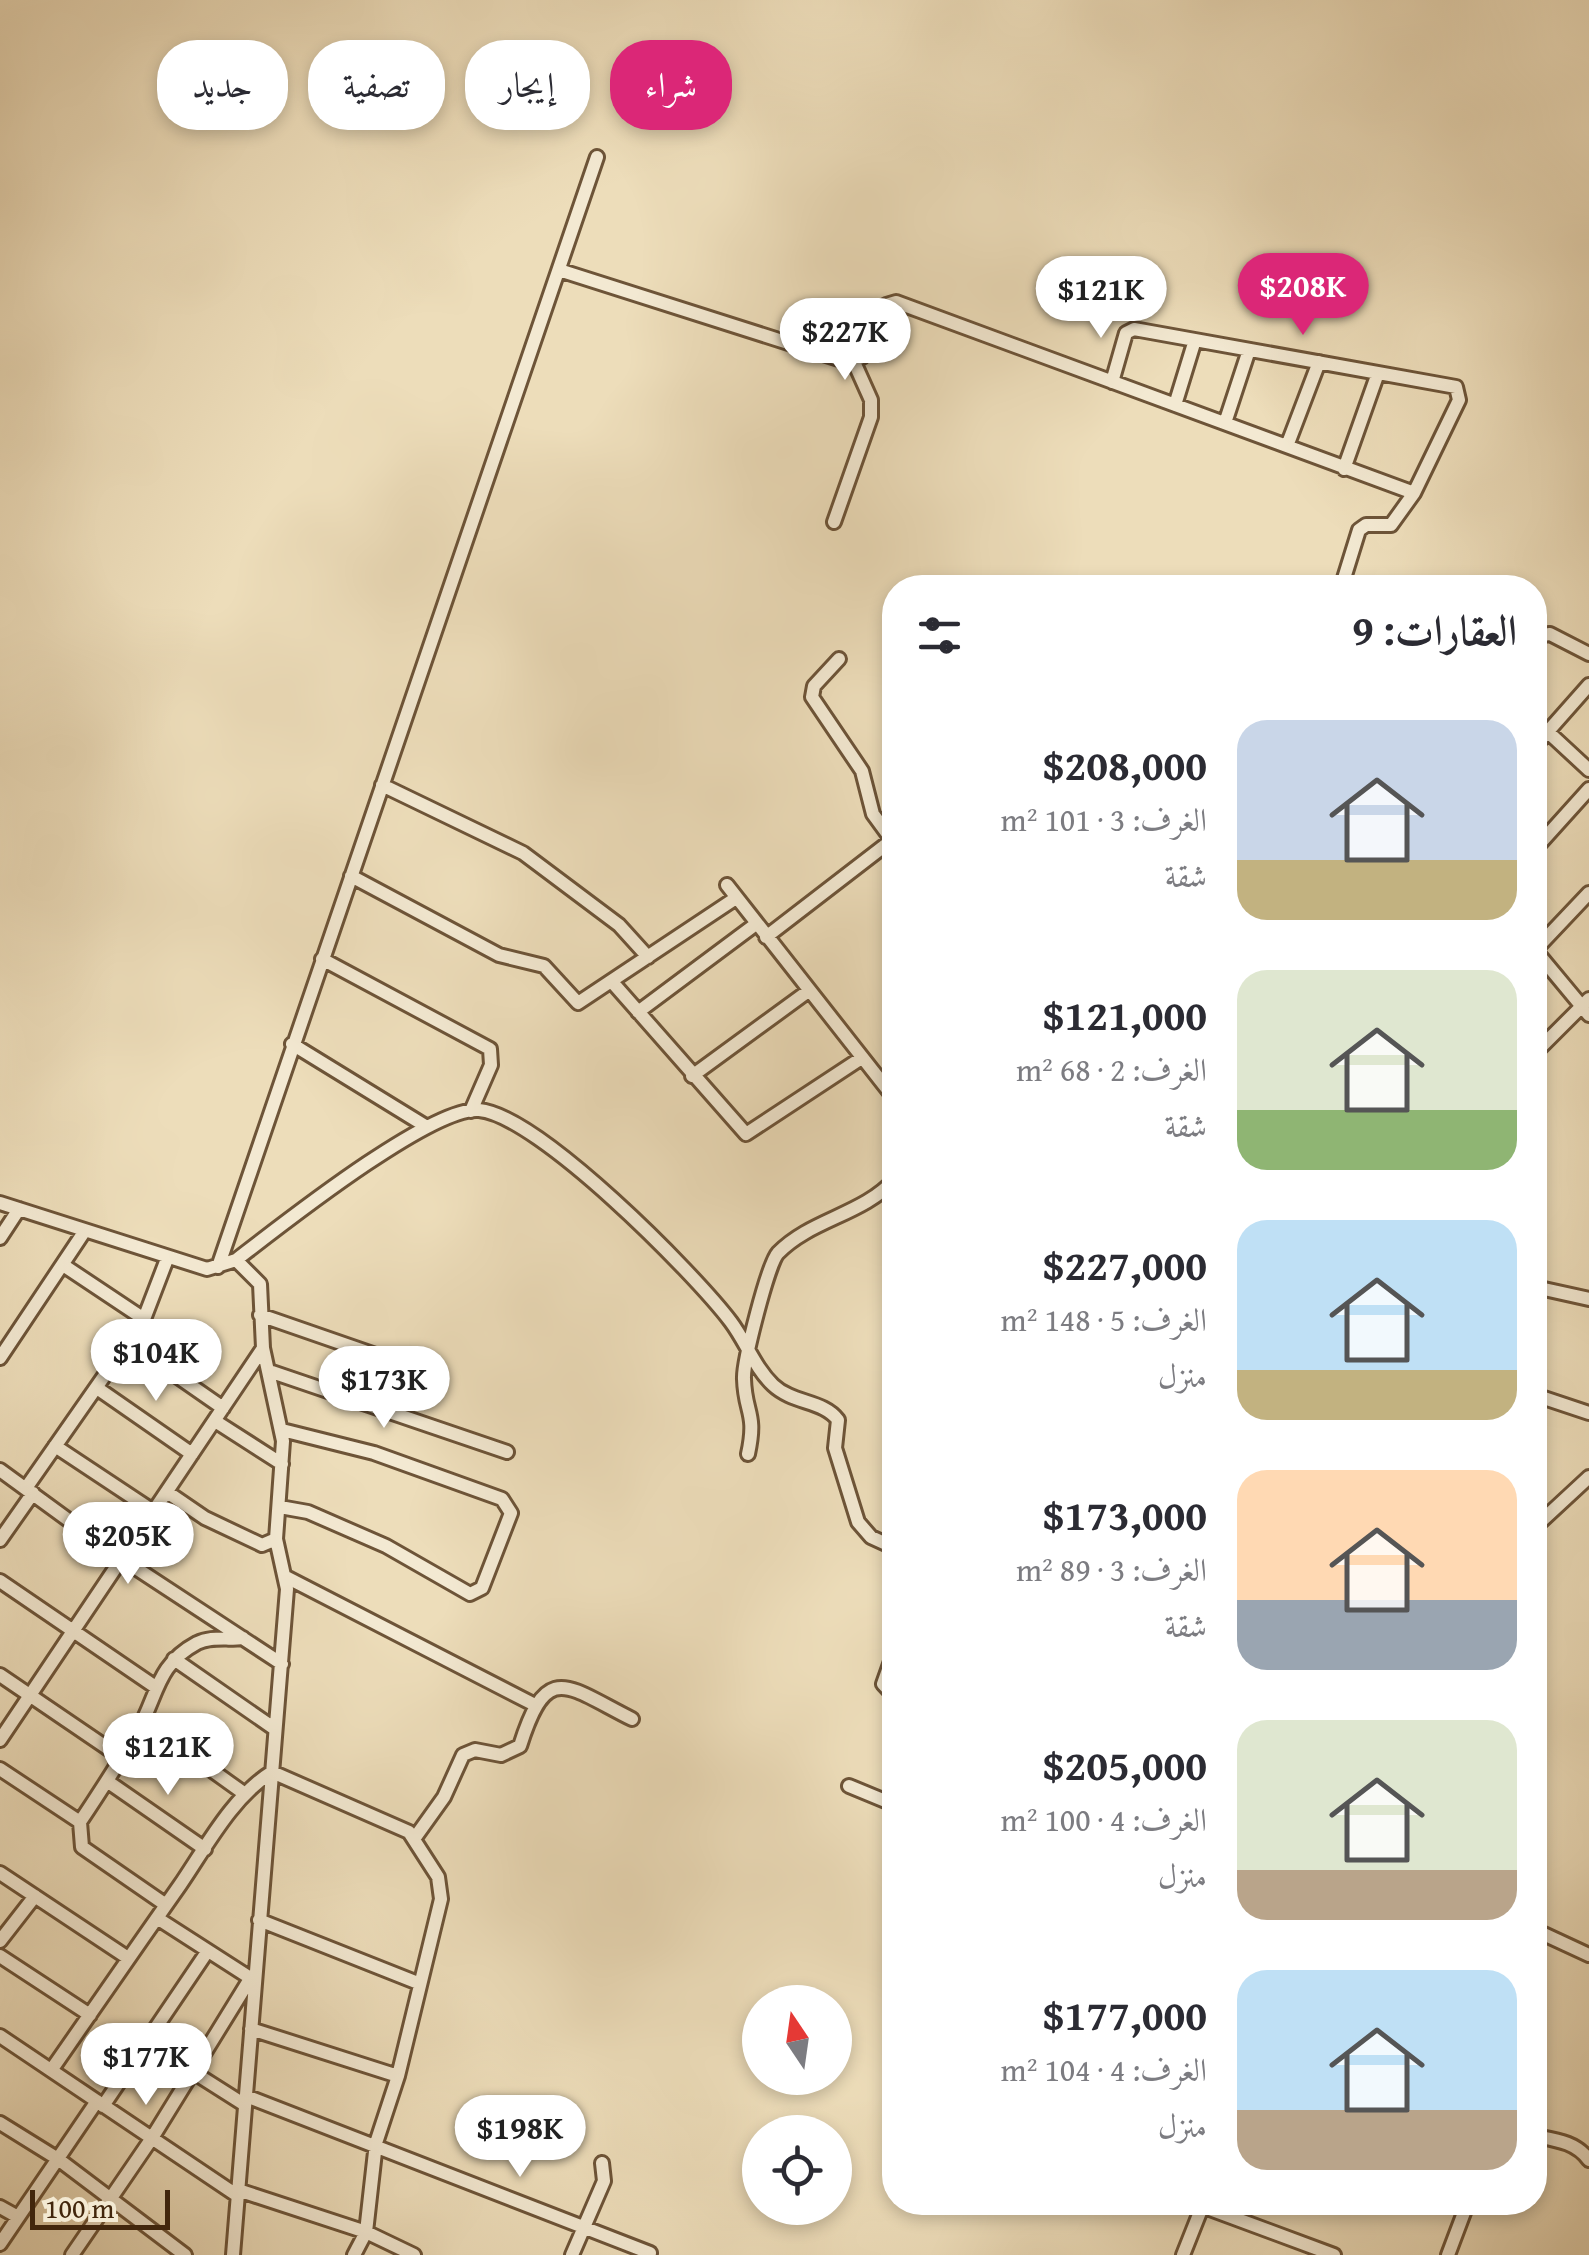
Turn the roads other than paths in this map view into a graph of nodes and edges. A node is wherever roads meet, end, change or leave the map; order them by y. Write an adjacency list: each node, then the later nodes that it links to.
1 (597, 156): 2 (street)
2 (559, 270): 5 (street); 22 (street)
3 (1195, 340): 4 (street); 8 (street); 9 (street)
4 (1249, 350): 6 (street); 10 (street)
5 (854, 362): 8 (street); 14 (street)
6 (1319, 362): 7 (street); 11 (street)
7 (1378, 372): 12 (street); 13 (street)
8 (1112, 382): 9 (street)
9 (1175, 405): 10 (street)
10 (1226, 423): 11 (street)
11 (1286, 446): 12 (street)
12 (1344, 469): 13 (street)
13 (1414, 493): 15 (street)
14 (834, 522)
15 (1345, 575)
16 (1547, 634): 17 (street)
17 (1589, 654)
18 (839, 658): 24 (street)
19 (1589, 685): 20 (street)
20 (1548, 732): 21 (street)
21 (1589, 770)
22 (382, 786): 27 (street); 34 (street)
23 (1589, 790): 25 (street)
24 (882, 826)
25 (1547, 836)
26 (882, 848): 32 (street)
27 (351, 876): 36 (street); 39 (street)
28 (726, 885): 30 (street)
29 (1589, 893): 33 (street)
30 (736, 898): 31 (street); 35 (street)
31 (756, 924): 32 (street); 42 (street)
32 (766, 937): 40 (street)
33 (1547, 937)
34 (634, 945): 35 (street); 38 (street)
35 (648, 957): 38 (street)
36 (322, 959): 44 (street); 48 (street)
37 (1547, 963): 41 (street)
38 (633, 969): 39 (street)
39 (614, 983): 42 (street)
40 (807, 992): 45 (street); 46 (street)
41 (1587, 1007): 43 (street)
42 (638, 1012): 46 (street)
43 (1547, 1042)
44 (292, 1044): 49 (street); 58 (street)
45 (860, 1059): 46 (street); 47 (street)
46 (692, 1076)
47 (882, 1084)
48 (471, 1111): 49 (street); 65 (street)
49 (427, 1127): 56 (street)
50 (882, 1192): 65 (street)
51 (0, 1202): 52 (street)
52 (20, 1209): 53 (street); 54 (street)
53 (84, 1232): 55 (street); 57 (street)
54 (0, 1238)
55 (167, 1258): 58 (street); 62 (street)
56 (236, 1260): 58 (street); 61 (street)
57 (62, 1265): 62 (street); 66 (street)
58 (218, 1267)
59 (1547, 1290): 60 (street)
60 (1589, 1299)
61 (260, 1316): 64 (street); 68 (street)
62 (144, 1318): 63 (street)
63 (128, 1342): 69 (street); 71 (street)
64 (263, 1348): 67 (street); 71 (street)
65 (750, 1351): 78 (street); 89 (street)
66 (0, 1358)
67 (272, 1372): 74 (street); 76 (street)
68 (436, 1376)
69 (96, 1388): 75 (street); 77 (street)
70 (1547, 1399): 72 (street)
71 (223, 1408): 73 (street)
72 (1589, 1412)
73 (215, 1421): 77 (street); 79 (street)
74 (282, 1430): 79 (street); 84 (street)
75 (55, 1446): 82 (street); 85 (street)
76 (507, 1452)
77 (192, 1454): 83 (street)
78 (748, 1454)
79 (282, 1464): 84 (street)
80 (0, 1470): 82 (street)
81 (1589, 1477): 86 (street)
82 (29, 1490): 87 (street); 90 (street)
83 (167, 1492): 85 (street); 88 (street)
84 (280, 1507): 88 (street)
85 (153, 1512): 90 (street)
86 (1547, 1515)
87 (0, 1540)
88 (276, 1540): 91 (street)
89 (882, 1542)
90 (119, 1557): 93 (street); 94 (street)
91 (286, 1577): 96 (street); 100 (street)
92 (0, 1580): 93 (street)
93 (72, 1631): 98 (street); 99 (street)
94 (242, 1638): 95 (street); 96 (street)
95 (174, 1659): 98 (street); 103 (street)
96 (282, 1664): 103 (street)
97 (0, 1675): 99 (street)
98 (154, 1686): 102 (street)
99 (29, 1695): 104 (street); 105 (street)
100 (533, 1704): 101 (street); 113 (street)
101 (632, 1719)
102 (143, 1721): 105 (street); 110 (street)
103 (275, 1729): 107 (street)
104 (0, 1740)
105 (122, 1758): 108 (street)
106 (0, 1769): 112 (street)
107 (272, 1772): 110 (street); 113 (street); 119 (street)
108 (107, 1781): 112 (street); 114 (street)
109 (849, 1786): 111 (street)
110 (245, 1794): 114 (street)
111 (882, 1800)
112 (80, 1822): 117 (street)
113 (414, 1839): 127 (street)
114 (205, 1849): 117 (street)
115 (0, 1873): 116 (street)
116 (35, 1896): 121 (street); 125 (street)
117 (166, 1905): 118 (street)
118 (157, 1918): 122 (street); 125 (street)
119 (259, 1920): 126 (street); 127 (street)
120 (1547, 1936): 123 (street)
121 (0, 1941)
122 (207, 1952): 126 (street); 135 (street)
123 (1589, 1955)
124 (0, 1956): 128 (street)
125 (128, 1958): 128 (street)
126 (253, 1980): 129 (street); 132 (street)
127 (418, 1983): 133 (street)
128 (90, 2015): 131 (street)
129 (251, 2029): 133 (street); 134 (street)
130 (0, 2036): 131 (street)
131 (52, 2069): 135 (street)
132 (193, 2072): 134 (street); 137 (street)
133 (398, 2076): 139 (street)
134 (245, 2101): 139 (street); 143 (street)
135 (100, 2104): 137 (street); 140 (street)
136 (0, 2124): 140 (street)
137 (152, 2138): 143 (street); 144 (street)
138 (1547, 2139): 141 (street)
139 (376, 2143): 150 (street); 151 (street)
140 (58, 2159): 144 (street); 149 (street)
141 (1589, 2160)
142 (602, 2163): 150 (street)
143 (238, 2193): 151 (street); 156 (street)
144 (109, 2196): 154 (street); 155 (street)
145 (0, 2207): 149 (street)
146 (1199, 2215): 160 (street)
147 (1231, 2215): 161 (street)
148 (1463, 2215): 162 (street)
149 (18, 2217): 152 (street)
150 (584, 2226): 153 (street); 159 (street)
151 (366, 2232): 157 (street); 158 (street)
152 (0, 2244)
153 (650, 2252)
154 (72, 2255)
155 (185, 2255)
156 (233, 2255)
157 (354, 2255)
158 (414, 2255)
159 (572, 2255)
160 (1183, 2255)
161 (1334, 2255)
162 (1448, 2255)

